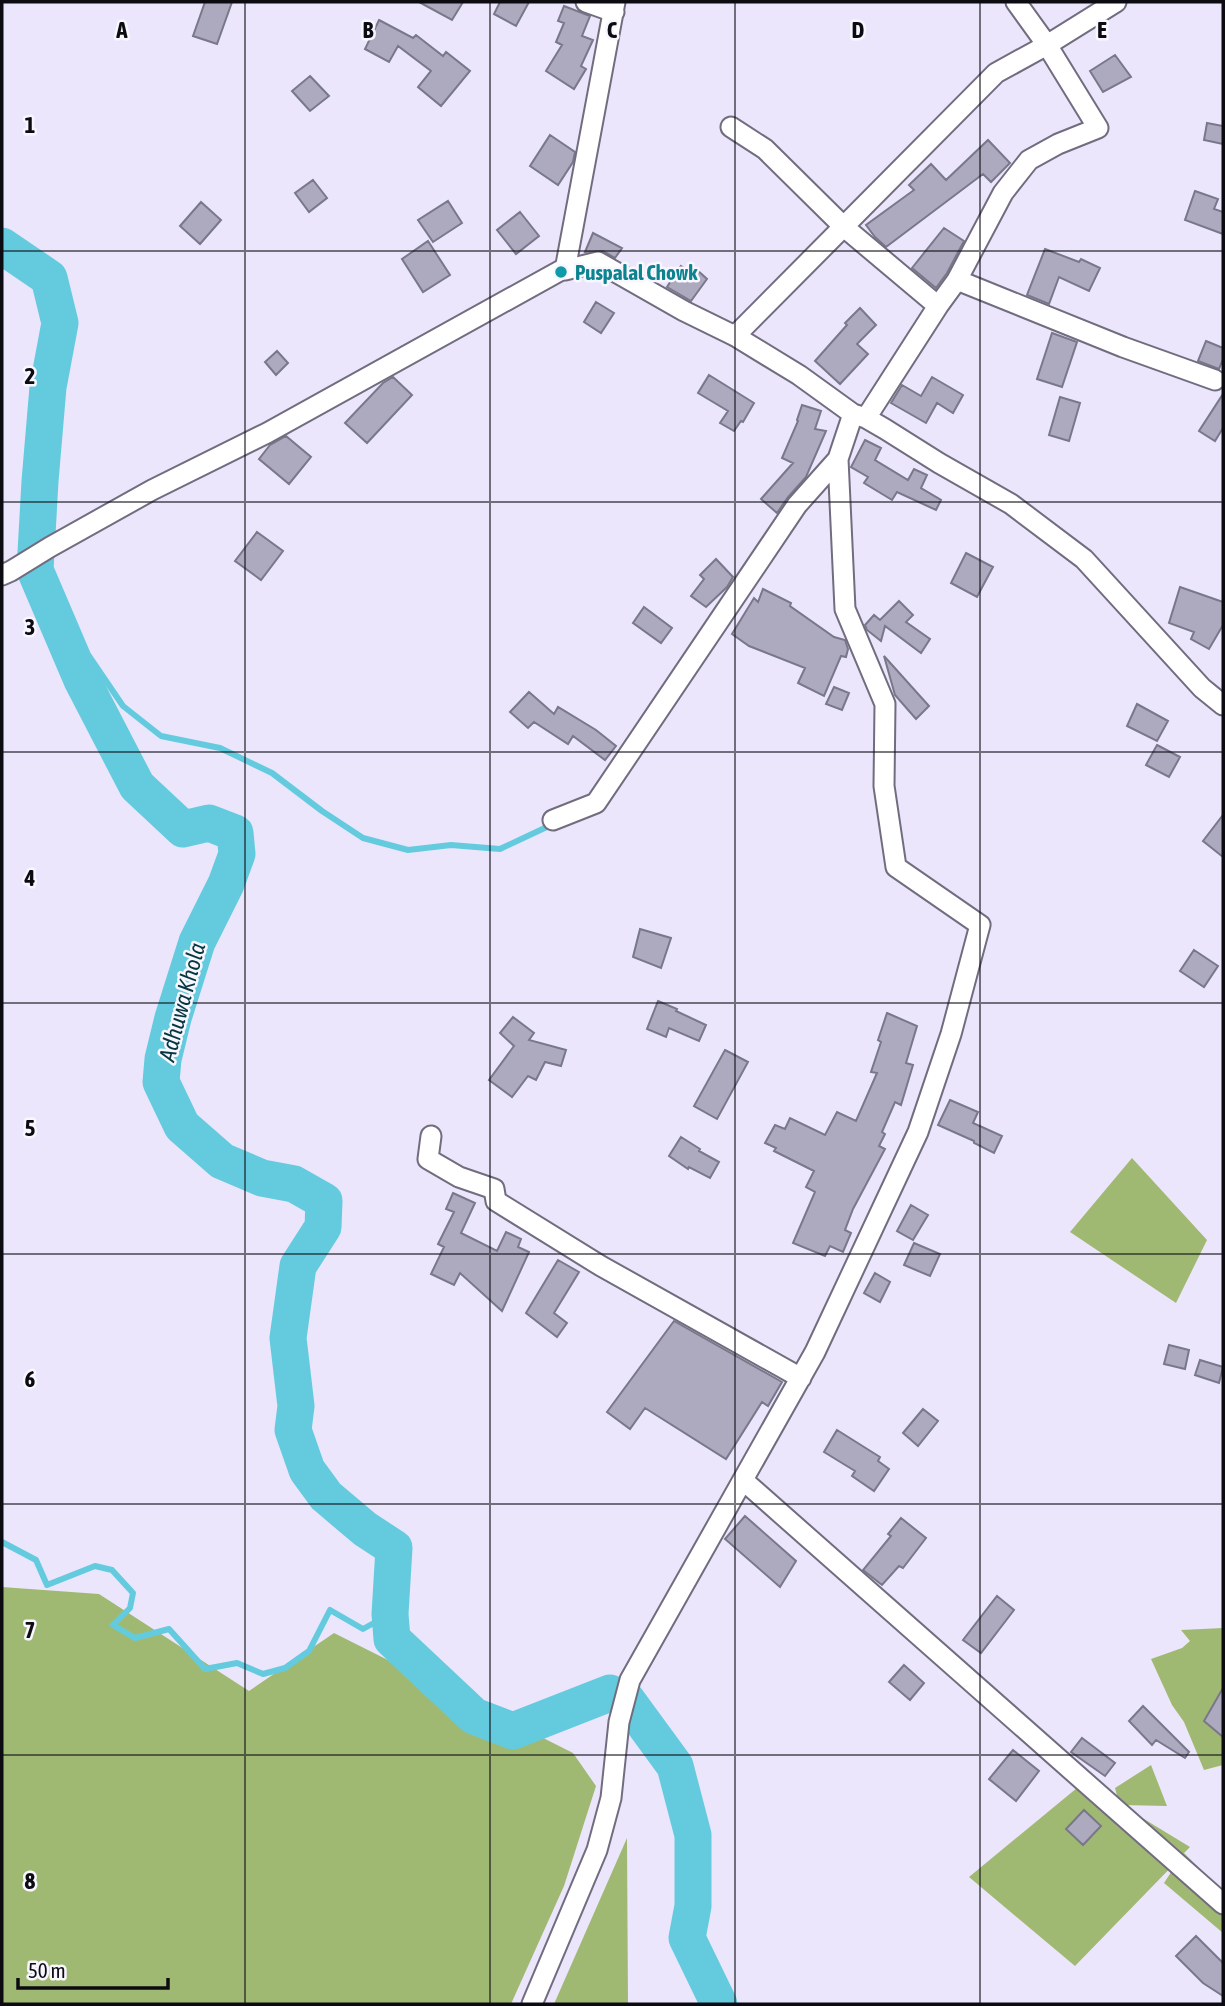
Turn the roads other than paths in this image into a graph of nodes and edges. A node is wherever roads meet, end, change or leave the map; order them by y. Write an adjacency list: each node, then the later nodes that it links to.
1 (586, 2): 4 (street)
2 (1016, 2): 5 (street)
3 (1116, 2): 5 (street)
4 (615, 7): 8 (street)
5 (1047, 45): 7 (street); 9 (street)
6 (731, 127): 7 (street)
7 (844, 227): 10 (street); 11 (street)
8 (565, 270): 11 (street); 15 (street)
9 (957, 281): 10 (street); 12 (street)
10 (938, 306): 13 (street)
11 (735, 336): 13 (street)
12 (1215, 380)
13 (859, 416): 14 (street); 16 (street)
14 (838, 459): 17 (street); 19 (street)
15 (6, 573)
16 (1223, 705)
17 (553, 820)
18 (431, 1136): 19 (street)
19 (801, 1378): 20 (street)
20 (744, 1481): 21 (street); 22 (street)
21 (1223, 1904)
22 (532, 2004)

